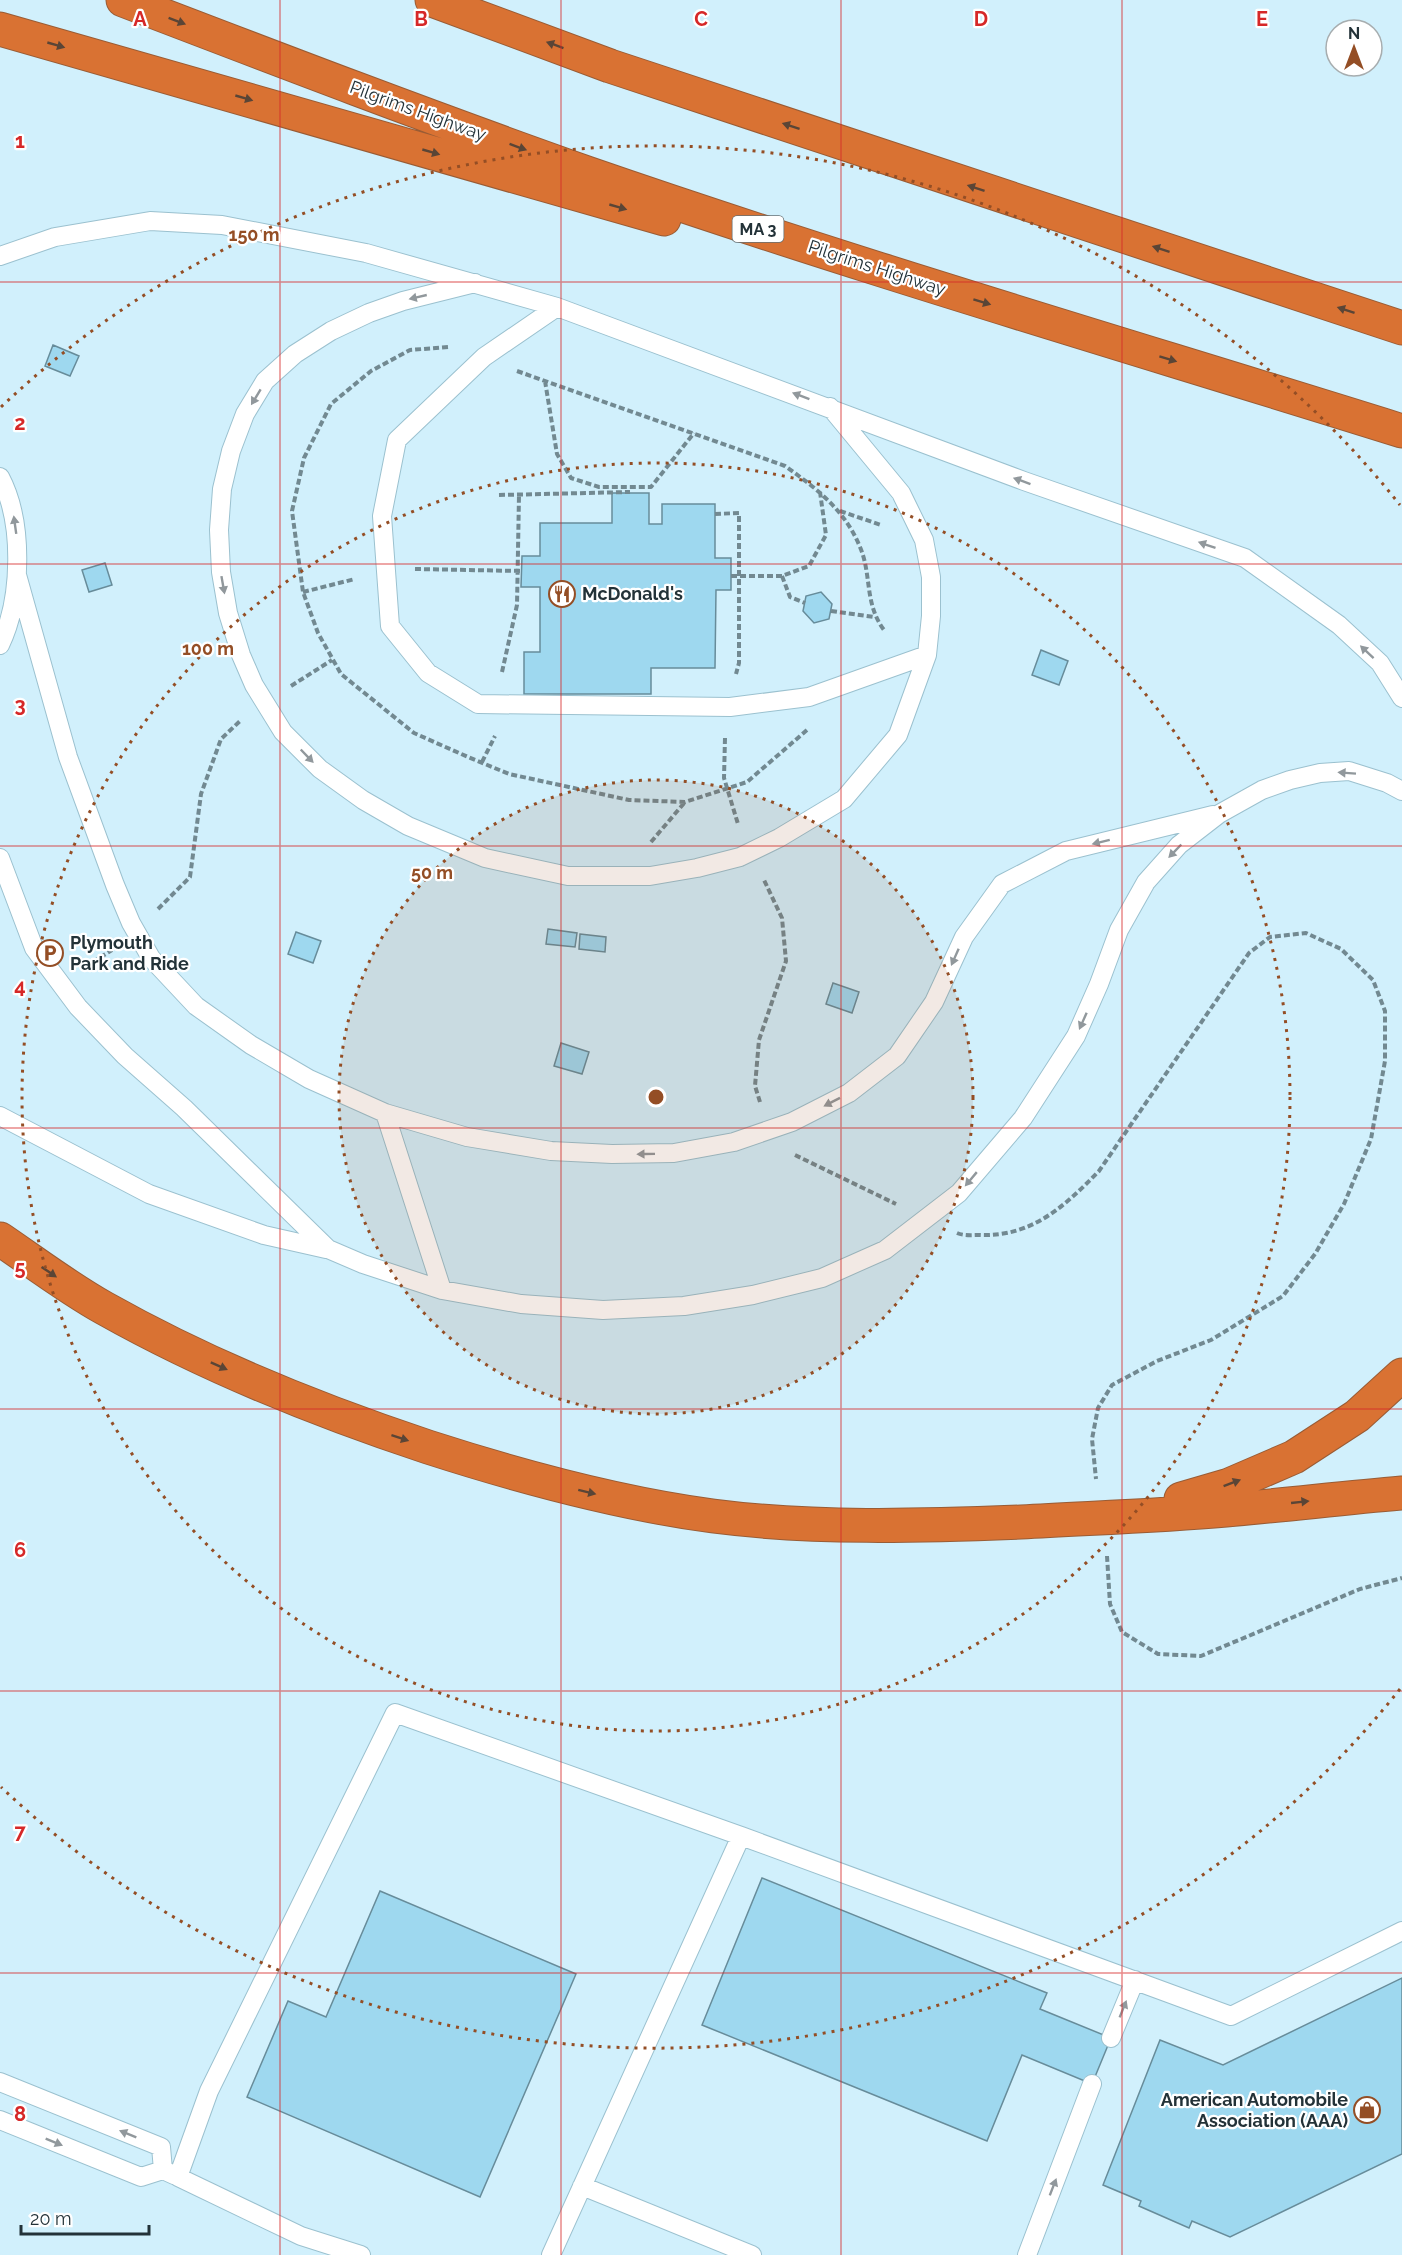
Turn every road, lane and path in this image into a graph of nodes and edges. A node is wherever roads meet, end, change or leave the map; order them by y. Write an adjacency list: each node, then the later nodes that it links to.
1 (123, 0): 6 (highway, Pilgrims Highway / MA 3, one-way to 6)
2 (432, 0): 8 (highway, one-way to 2)
3 (0, 29): 6 (highway, one-way to 6)
4 (0, 256): 5 (lane)
5 (475, 283): 7 (lane); 30 (lane, one-way to 30)
6 (946, 291): 12 (highway, Pilgrims Highway / MA 3, one-way to 12)
7 (557, 307): 9 (lane); 11 (lane, one-way to 7)
8 (1402, 328)
9 (484, 357): 10 (path); 28 (path); 31 (lane)
10 (545, 381): 13 (path); 15 (path)
11 (830, 407): 27 (lane); 29 (lane, one-way to 11)
12 (1402, 430)
13 (694, 433): 15 (path); 16 (path)
14 (0, 477): 19 (lane, one-way to 14)
15 (630, 491): 18 (path)
16 (820, 491): 21 (path); 24 (path)
17 (499, 495): 18 (path)
18 (519, 495): 31 (path)
19 (17, 575): 26 (lane); 39 (lane)
20 (731, 576): 21 (path)
21 (782, 576): 22 (path)
22 (805, 603)
23 (831, 611): 24 (path)
24 (874, 617): 25 (path)
25 (884, 630)
26 (0, 645)
27 (927, 655): 30 (lane, one-way to 27); 31 (lane)
28 (332, 660): 30 (path); 33 (path)
29 (1402, 698)
30 (265, 703): 39 (path)
31 (498, 704): 33 (path)
32 (807, 730): 35 (path)
33 (482, 762): 35 (path)
34 (1402, 791): 36 (lane, one-way to 36)
35 (685, 802): 37 (path)
36 (1219, 814): 41 (lane, one-way to 41); 45 (lane, one-way to 45)
37 (650, 844)
38 (0, 858): 40 (lane)
39 (136, 930): 40 (path); 41 (lane)
40 (60, 982): 44 (lane)
41 (385, 1113): 45 (lane)
42 (0, 1116): 44 (lane)
43 (0, 1239): 48 (highway, one-way to 48)
44 (328, 1250): 45 (lane)
45 (442, 1290)
46 (1402, 1375): 48 (highway, one-way to 46)
47 (1402, 1493): 48 (highway, one-way to 47)
48 (1116, 1517)
49 (1106, 1551): 50 (path)
50 (1402, 1578)
51 (741, 1836): 53 (lane); 58 (lane); 59 (lane)
52 (1402, 1931): 53 (lane)
53 (1135, 1980): 54 (lane, one-way to 53)
54 (1111, 2038)
55 (0, 2082): 58 (lane, one-way to 55)
56 (1092, 2084): 60 (lane, one-way to 56)
57 (0, 2120): 58 (lane, one-way to 58)
58 (170, 2173): 61 (lane)
59 (582, 2186): 62 (lane); 63 (lane)
60 (1030, 2248)
61 (357, 2254)
62 (551, 2255)
63 (752, 2255)

